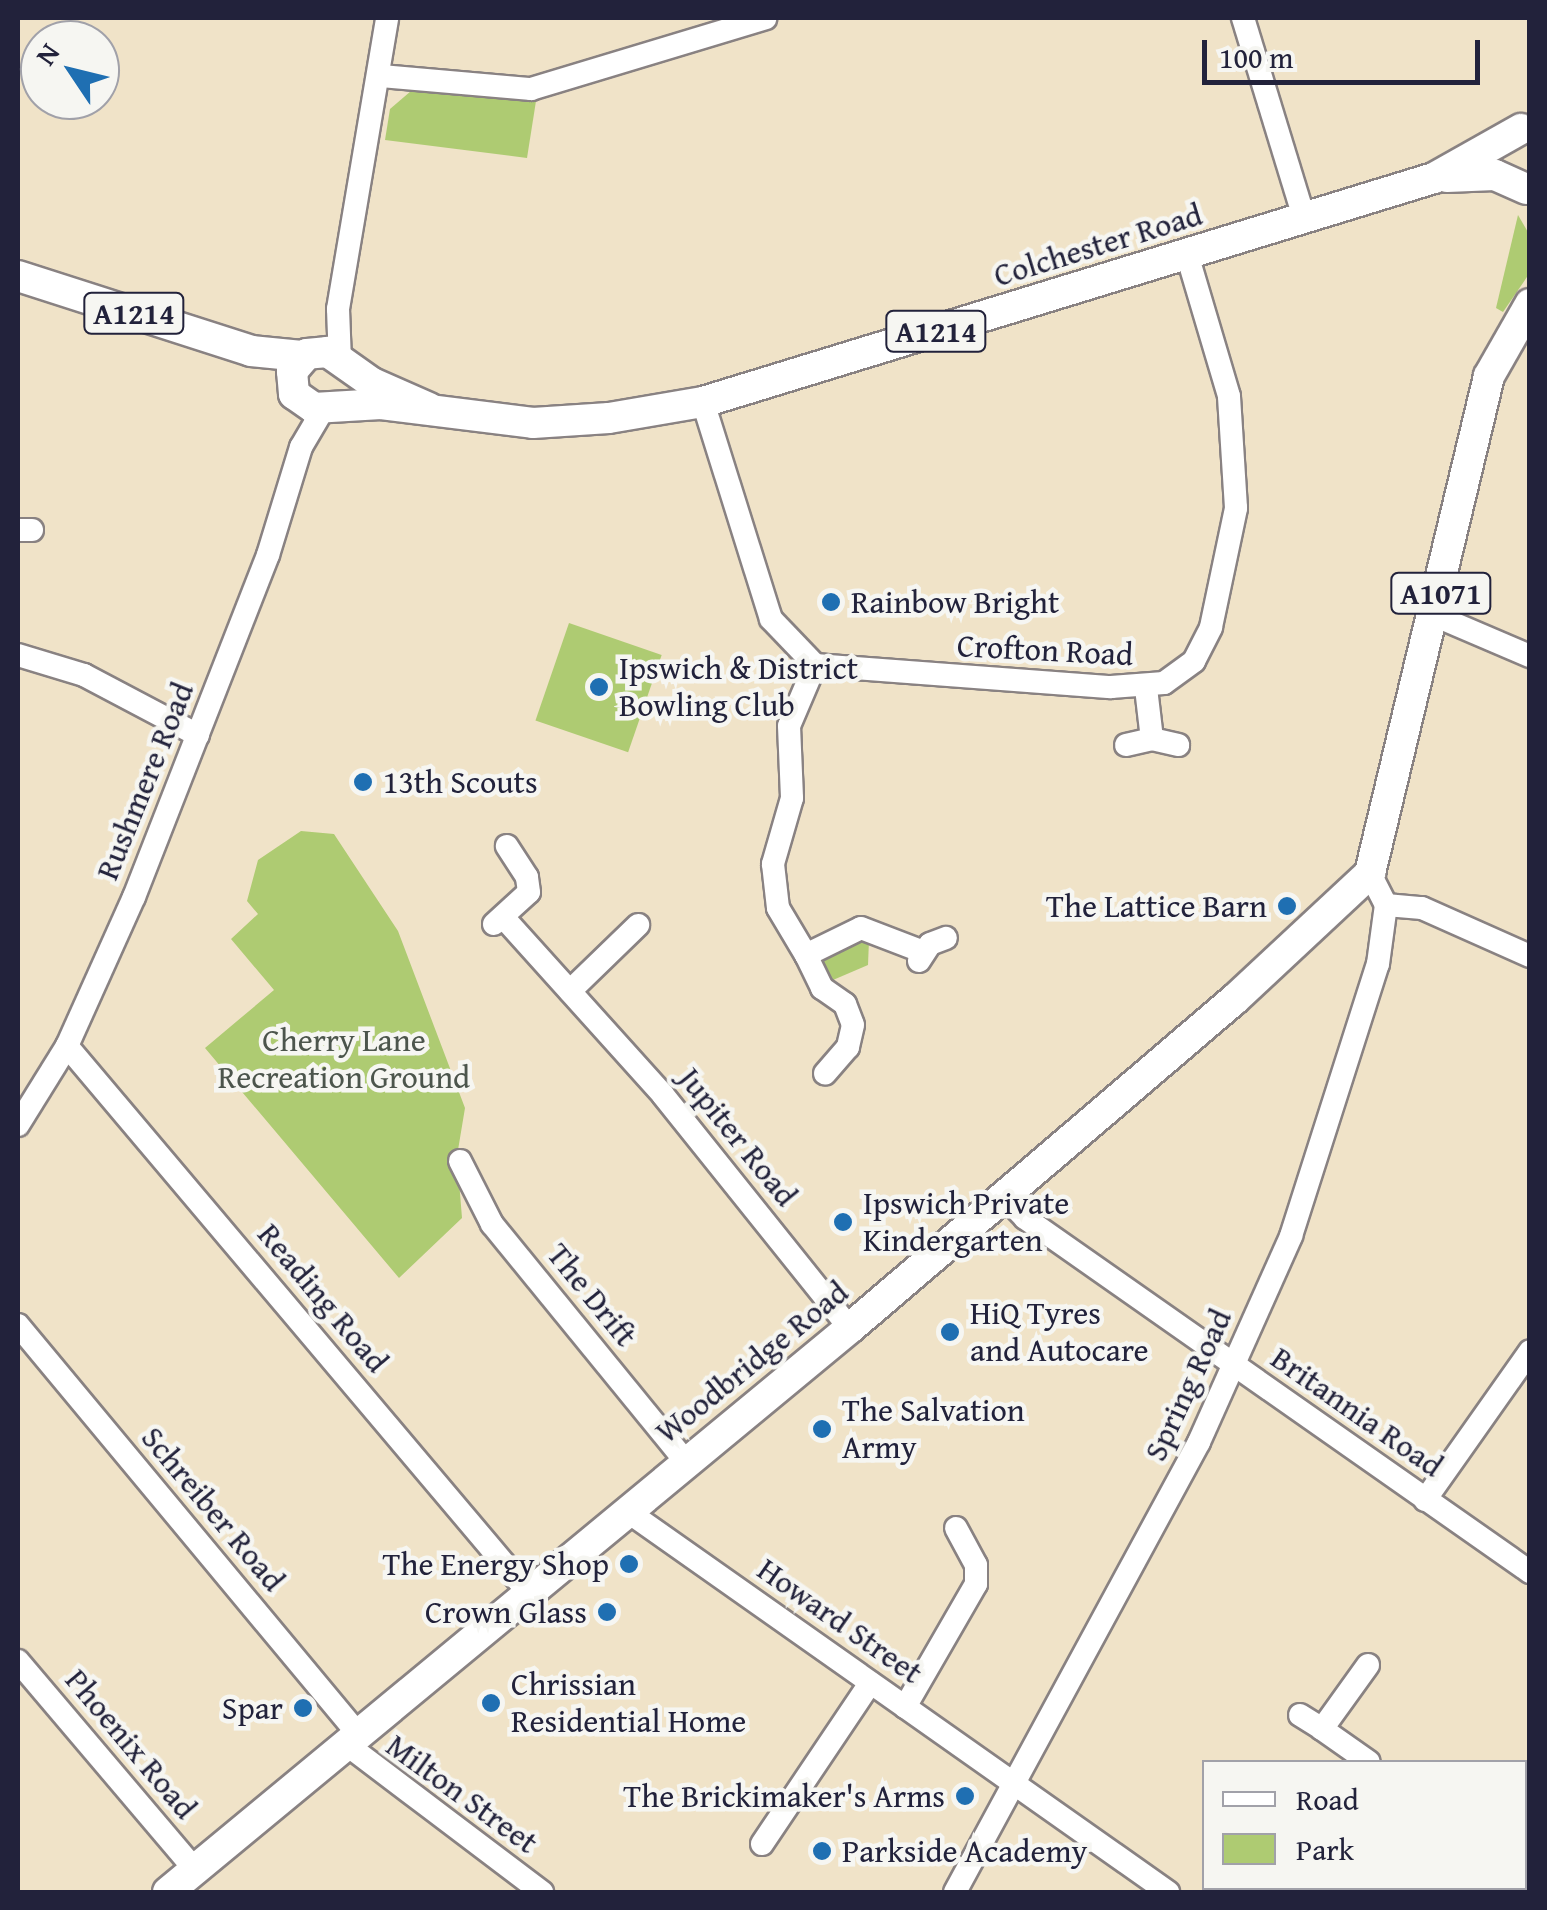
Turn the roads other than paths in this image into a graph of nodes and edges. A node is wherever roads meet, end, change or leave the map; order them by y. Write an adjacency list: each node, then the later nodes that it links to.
1 (387, 18): 4 (street, Rushmere Road)
2 (766, 18): 4 (street)
3 (1242, 18): 8 (street)
4 (381, 76): 12 (street, Rushmere Road)
5 (1525, 122): 6 (main road, Colchester Road); 7 (main road)
6 (1434, 178): 7 (main road, Colchester Road); 8 (main road, Colchester Road / A1214)
7 (1528, 191)
8 (1304, 218): 9 (main road, Colchester Road / A1214)
9 (1187, 254): 13 (main road, Colchester Road / A1214); 19 (street, Crofton Road)
10 (18, 276): 12 (main road, Colchester Road / A1214)
11 (1526, 311): 15 (main road, A1071)
12 (318, 379): 14 (main road, Colchester Road / A1214); 14 (main road, Colchester Road / A1214); 20 (street, Rushmere Road)
13 (703, 402): 14 (main road, Colchester Road / A1214); 18 (street)
14 (429, 408)
15 (1436, 616): 17 (street); 25 (main road, A1071)
16 (18, 655): 20 (street)
17 (1530, 656)
18 (814, 664): 19 (street, Crofton Road); 29 (street)
19 (1146, 688): 21 (street)
20 (198, 735): 32 (street, Rushmere Road)
21 (1152, 738): 22 (street); 23 (street)
22 (1126, 745)
23 (1178, 745)
24 (507, 846): 31 (street, Jupiter Road)
25 (1370, 873): 26 (street); 37 (main road, Woodbridge Road)
26 (1386, 905): 30 (street); 41 (street, Spring Road)
27 (638, 925): 31 (street)
28 (946, 938): 29 (street)
29 (806, 955): 33 (street)
30 (1530, 956)
31 (570, 991): 39 (street, Jupiter Road)
32 (67, 1046): 34 (street, Rushmere Road); 47 (street, Reading Road)
33 (824, 1072)
34 (26, 1094): 35 (street, Rushmere Road)
35 (18, 1125)
36 (460, 1161): 42 (street, The Drift)
37 (1004, 1196): 39 (main road, Woodbridge Road); 41 (street, Britannia Road)
38 (18, 1326): 54 (street, Schreiber Road)
39 (850, 1328): 42 (main road, Woodbridge Road)
40 (1530, 1351): 43 (street)
41 (1235, 1365): 43 (street, Britannia Road); 56 (street, Spring Road)
42 (685, 1461): 44 (main road, Woodbridge Road)
43 (1425, 1500): 46 (street, Britannia Road)
44 (627, 1510): 47 (main road, Woodbridge Road); 50 (street, Howard Street)
45 (956, 1528): 51 (street)
46 (1530, 1572)
47 (529, 1592): 54 (main road, Woodbridge Road)
48 (18, 1661): 58 (street, Phoenix Road)
49 (1368, 1666): 53 (street)
50 (870, 1683): 51 (street, Howard Street); 57 (street)
51 (905, 1707): 56 (street, Howard Street)
52 (1300, 1715): 53 (street)
53 (1322, 1730): 55 (street)
54 (352, 1739): 58 (main road, Woodbridge Road); 60 (street, Milton Street)
55 (1366, 1760)
56 (1015, 1785): 61 (street, Spring Road); 62 (street, Howard Street)
57 (762, 1844)
58 (195, 1870): 59 (main road, Woodbridge Road)
59 (168, 1892)
60 (542, 1892)
61 (955, 1892)
62 (1168, 1892)

